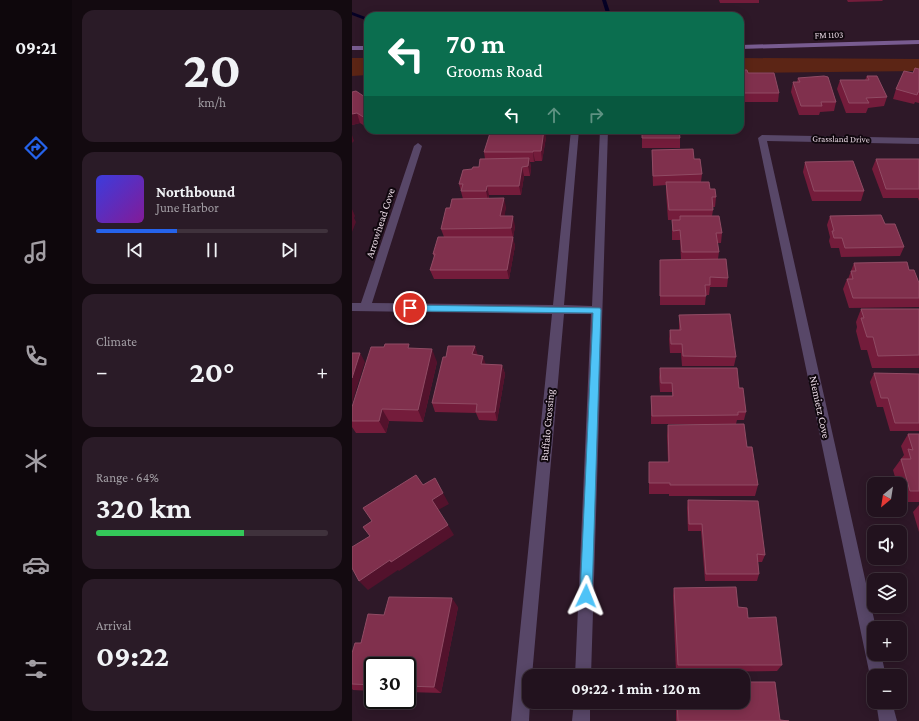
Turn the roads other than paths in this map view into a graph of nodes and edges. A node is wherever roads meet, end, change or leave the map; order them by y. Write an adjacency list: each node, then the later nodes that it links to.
1 (919, 42): 2 (main road, FM 1103 / FM 1103)
2 (744, 47)
3 (352, 48): 4 (main road)
4 (364, 48)
5 (575, 134): 12 (street, Buffalo Crossing)
6 (604, 134): 13 (street)
7 (762, 138): 8 (street, Grassland Drive); 15 (street, Niemietz Cove)
8 (919, 141)
9 (418, 146): 11 (street, Arrowhead Cove)
10 (352, 307): 11 (street)
11 (366, 307): 12 (street)
12 (558, 309): 13 (street); 18 (street, Buffalo Crossing)
13 (597, 310): 14 (street)
14 (583, 669)
15 (876, 669)
16 (582, 709): 19 (street)
17 (885, 709): 20 (street)
18 (520, 721)
19 (581, 721)
20 (888, 721)

